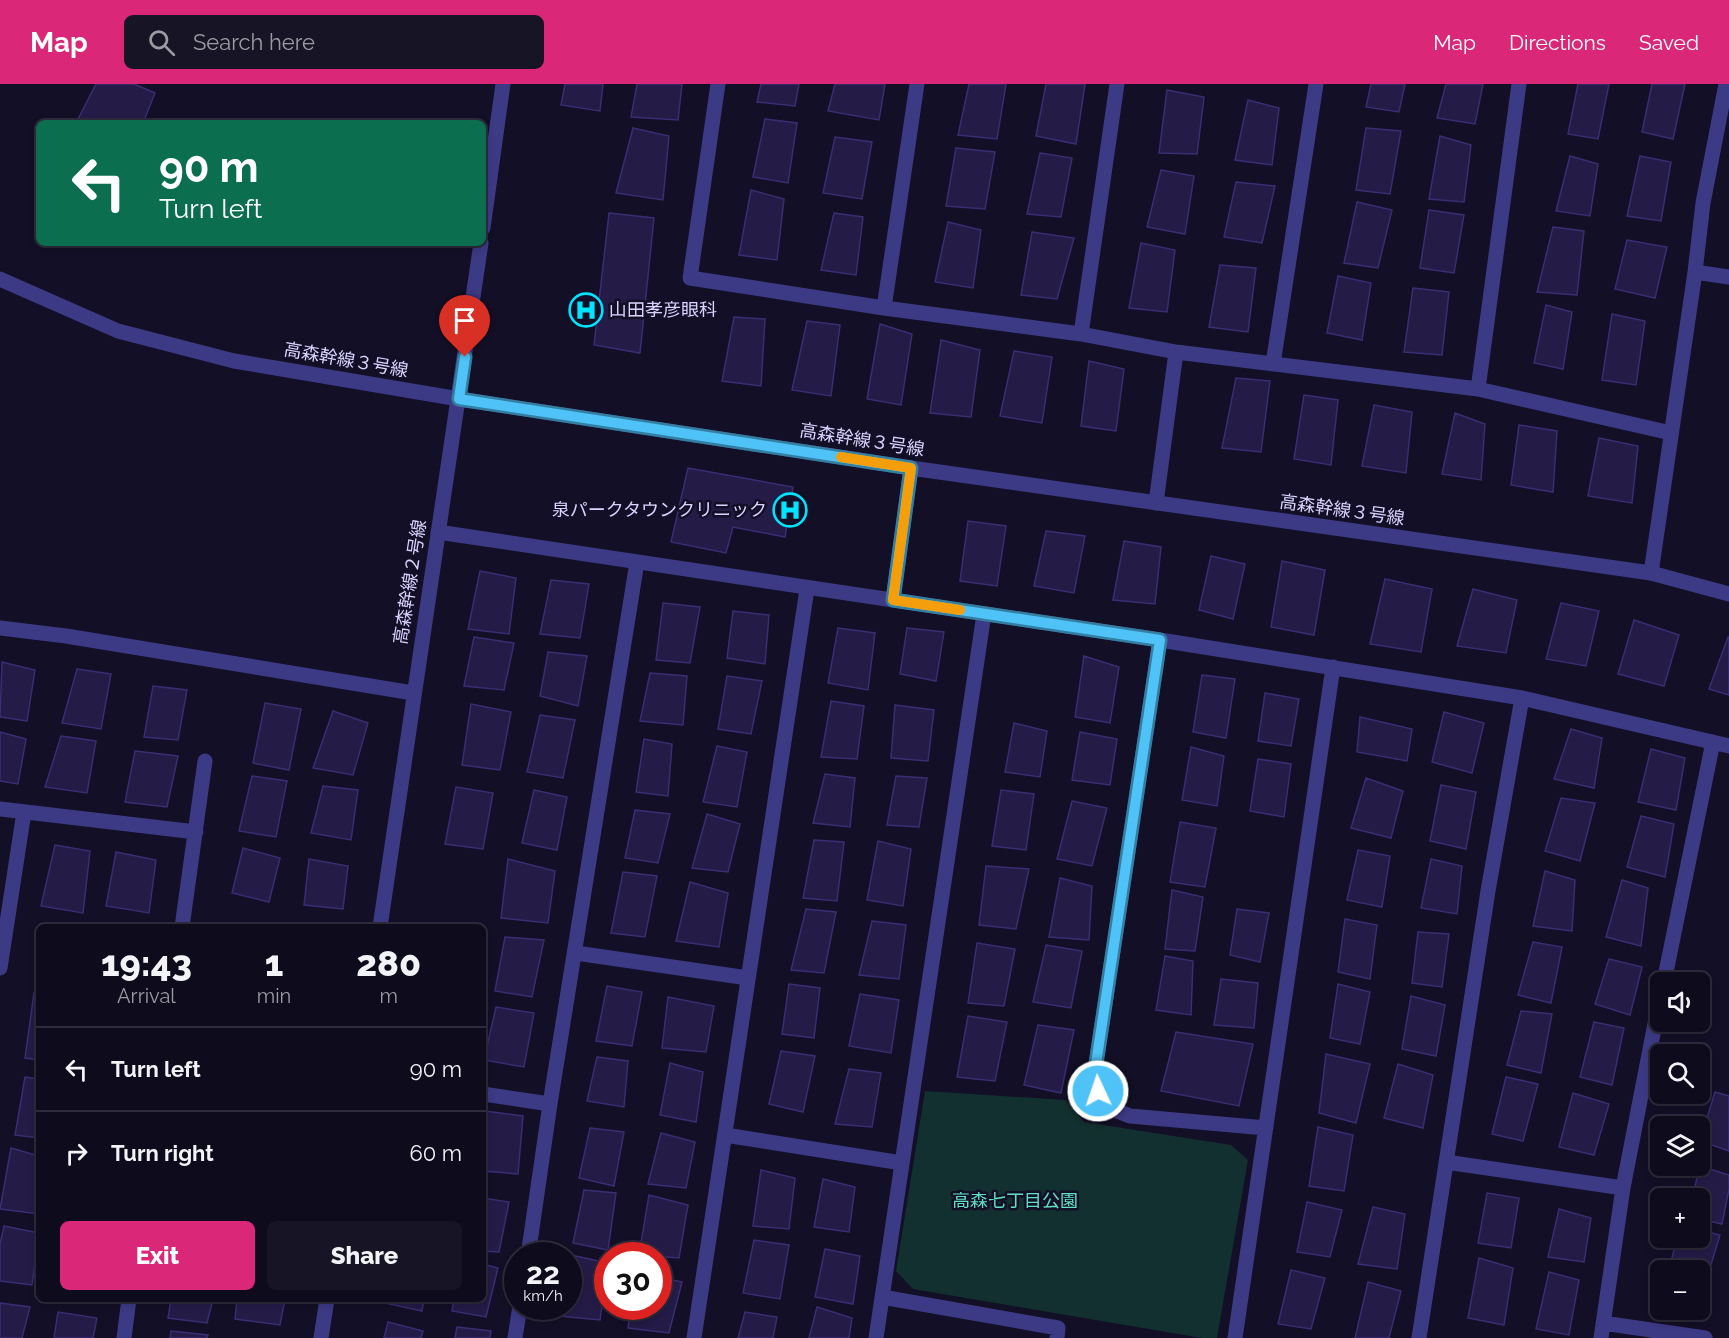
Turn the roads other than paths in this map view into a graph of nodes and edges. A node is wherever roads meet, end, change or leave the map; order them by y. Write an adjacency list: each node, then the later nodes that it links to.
1 (503, 84): 8 (street)
2 (718, 84): 13 (street)
3 (917, 84): 13 (street)
4 (1117, 84): 14 (street)
5 (1316, 84): 16 (street)
6 (1519, 84): 17 (street)
7 (1726, 84): 10 (street)
8 (486, 206)
9 (481, 246): 18 (street, 高森幹線２号線)
10 (1695, 272): 11 (street); 19 (street)
11 (1729, 277)
12 (0, 279): 18 (street, 高森幹線３号線)
13 (884, 308): 14 (street)
14 (1081, 334): 15 (street)
15 (1176, 352): 16 (street); 21 (street)
16 (1273, 364): 17 (street)
17 (1478, 389): 19 (street)
18 (459, 399): 20 (street, 高森幹線３号線); 22 (street, 高森幹線２号線)
19 (1671, 433): 24 (street)
20 (911, 468): 21 (street, 高森幹線３号線); 27 (street)
21 (1156, 503): 24 (street, 高森幹線３号線)
22 (438, 532): 23 (street); 32 (street, 高森幹線２号線)
23 (637, 562): 25 (street); 42 (street)
24 (1651, 573): 26 (street, 高森幹線３号線)
25 (807, 589): 27 (street); 45 (street)
26 (1729, 594)
27 (893, 600): 28 (street)
28 (984, 614): 30 (street); 52 (street)
29 (0, 627): 32 (street)
30 (1160, 640): 31 (street); 49 (street)
31 (1333, 667): 33 (street); 49 (street)
32 (413, 693): 41 (street, 高森幹線２号線)
33 (1522, 698): 34 (street); 51 (street)
34 (1713, 742): 35 (street); 44 (street)
35 (1729, 746)
36 (205, 761): 39 (street)
37 (0, 809): 38 (street)
38 (24, 812): 39 (street); 43 (street)
39 (196, 832): 40 (street)
40 (182, 924)
41 (380, 924)
42 (576, 953): 45 (street); 48 (street)
43 (0, 968)
44 (1666, 972)
45 (748, 978): 50 (street)
46 (1653, 1032): 53 (street)
47 (486, 1094): 48 (street)
48 (550, 1104): 54 (street)
49 (1266, 1128): 66 (street)
50 (725, 1135): 52 (street); 63 (street)
51 (1446, 1162): 53 (street); 67 (street)
52 (902, 1163): 55 (street)
53 (1623, 1188): 59 (street)
54 (530, 1242)
55 (882, 1297): 64 (street); 65 (street)
56 (129, 1302): 60 (street)
57 (327, 1302): 61 (street)
58 (519, 1320): 62 (street)
59 (1602, 1330): 68 (street)
60 (124, 1338)
61 (321, 1338)
62 (517, 1338)
63 (694, 1338)
64 (876, 1338)
65 (1057, 1338)
66 (1235, 1338)
67 (1419, 1338)
68 (1704, 1338)

